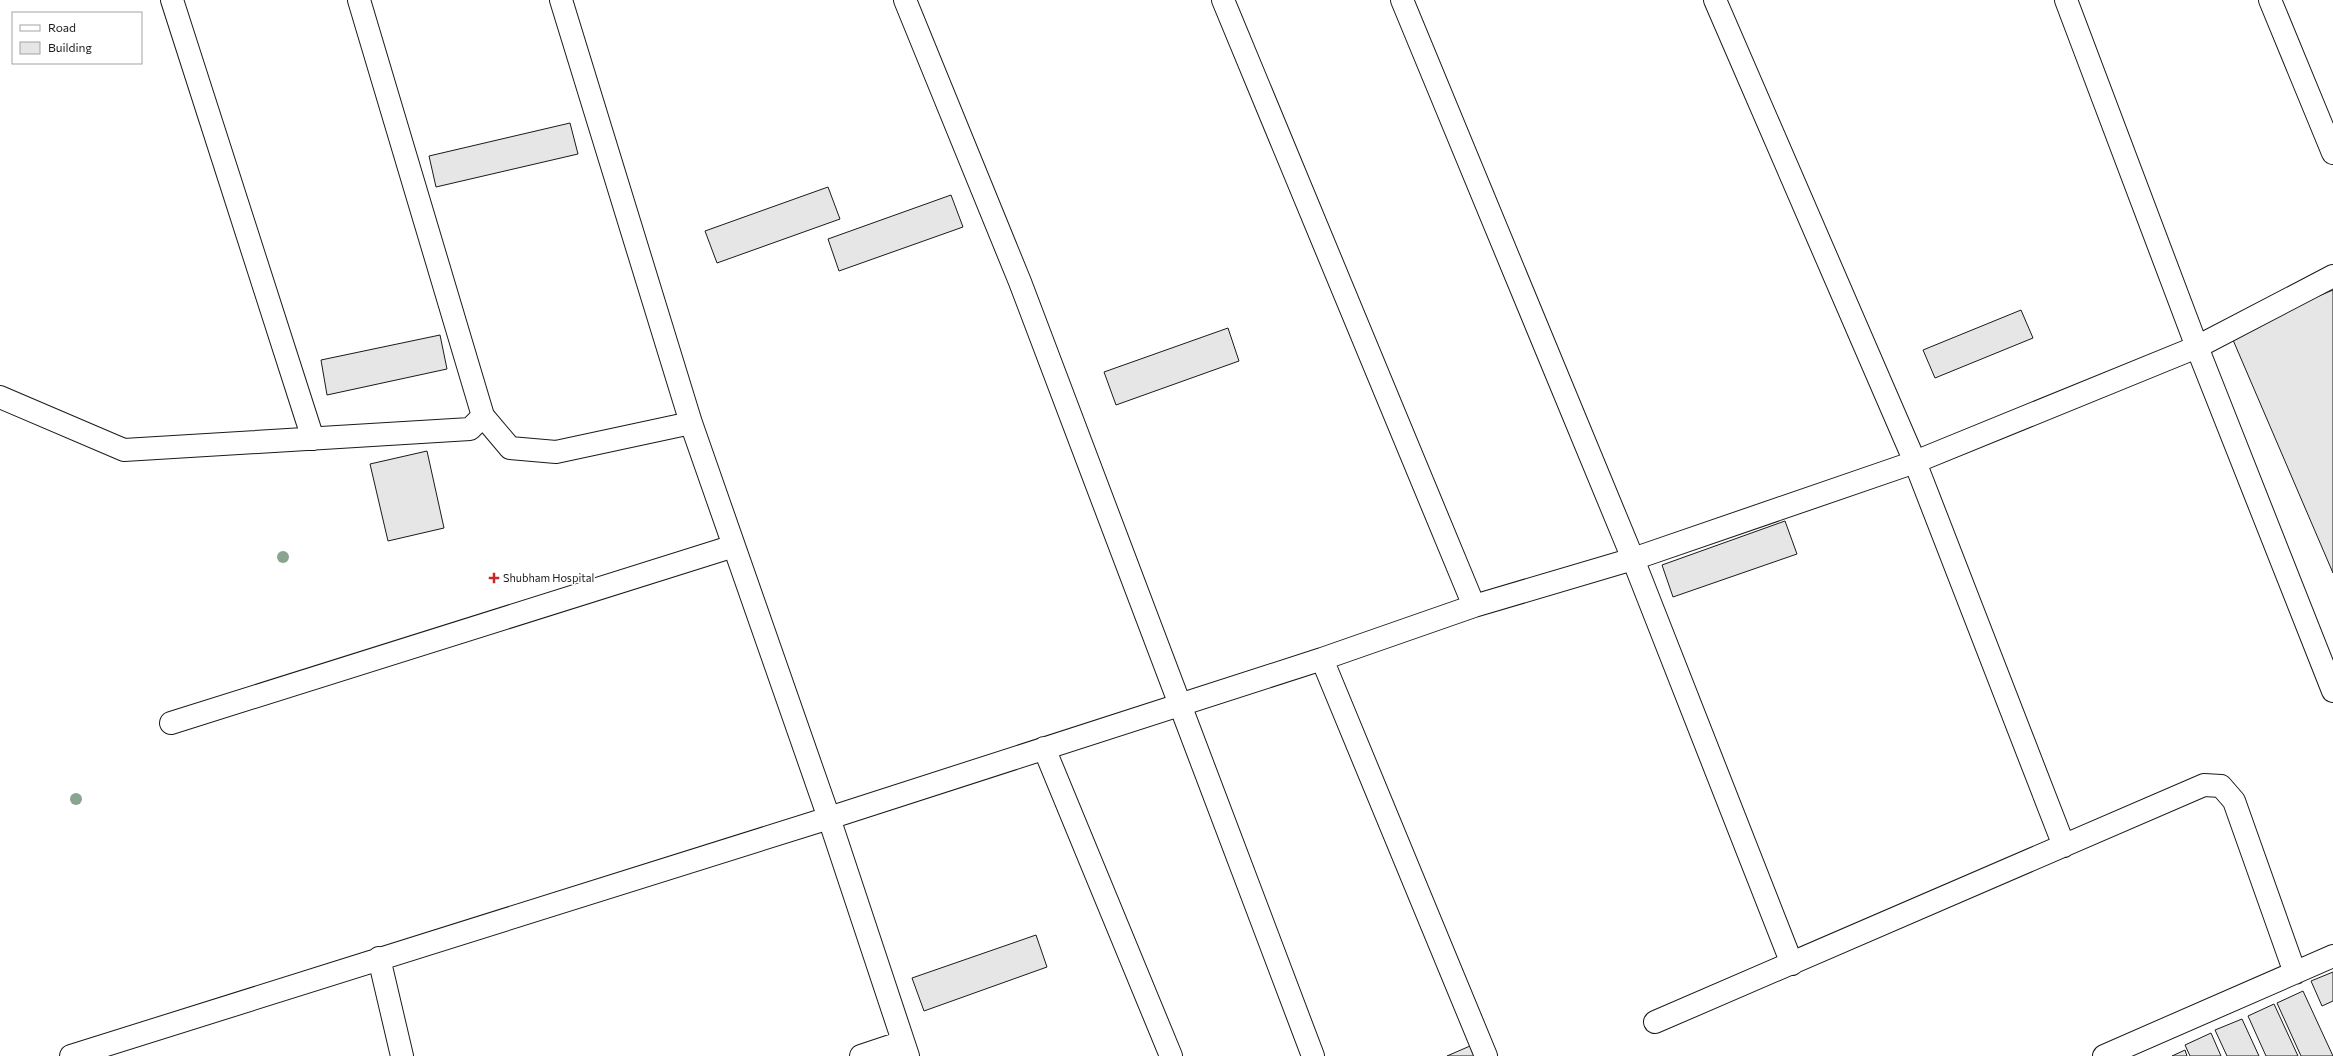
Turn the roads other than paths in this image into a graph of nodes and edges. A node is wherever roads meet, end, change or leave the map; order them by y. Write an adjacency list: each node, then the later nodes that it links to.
1 (172, 0): 16 (street)
2 (359, 0): 14 (street)
3 (561, 0): 15 (street)
4 (905, 0): 23 (street)
5 (1223, 0): 20 (street)
6 (1402, 0): 19 (street)
7 (1715, 0): 17 (street)
8 (2066, 0): 12 (street)
9 (2270, 0): 10 (street)
10 (2333, 154)
11 (2333, 276): 12 (street)
12 (2197, 347): 17 (street); 22 (street)
13 (0, 397): 16 (street)
14 (483, 416): 15 (street); 16 (street)
15 (691, 423): 18 (street)
16 (313, 439)
17 (1915, 462): 19 (street); 27 (street)
18 (734, 546): 24 (street); 26 (street)
19 (1633, 558): 20 (street); 30 (street)
20 (1474, 606): 21 (street)
21 (1322, 659): 23 (street); 39 (street)
22 (2333, 690)
23 (1180, 705): 25 (street); 38 (street)
24 (171, 723)
25 (1044, 748): 26 (street); 37 (street)
26 (829, 818): 29 (street); 33 (street)
27 (2064, 846): 30 (street); 31 (street)
28 (2333, 956): 31 (street)
29 (379, 958): 34 (street); 35 (street)
30 (1792, 964): 32 (street)
31 (2295, 973): 40 (street)
32 (1655, 1022)
33 (906, 1049): 36 (street)
34 (71, 1056)
35 (402, 1056)
36 (861, 1056)
37 (1172, 1056)
38 (1313, 1056)
39 (1486, 1056)
40 (2104, 1056)

